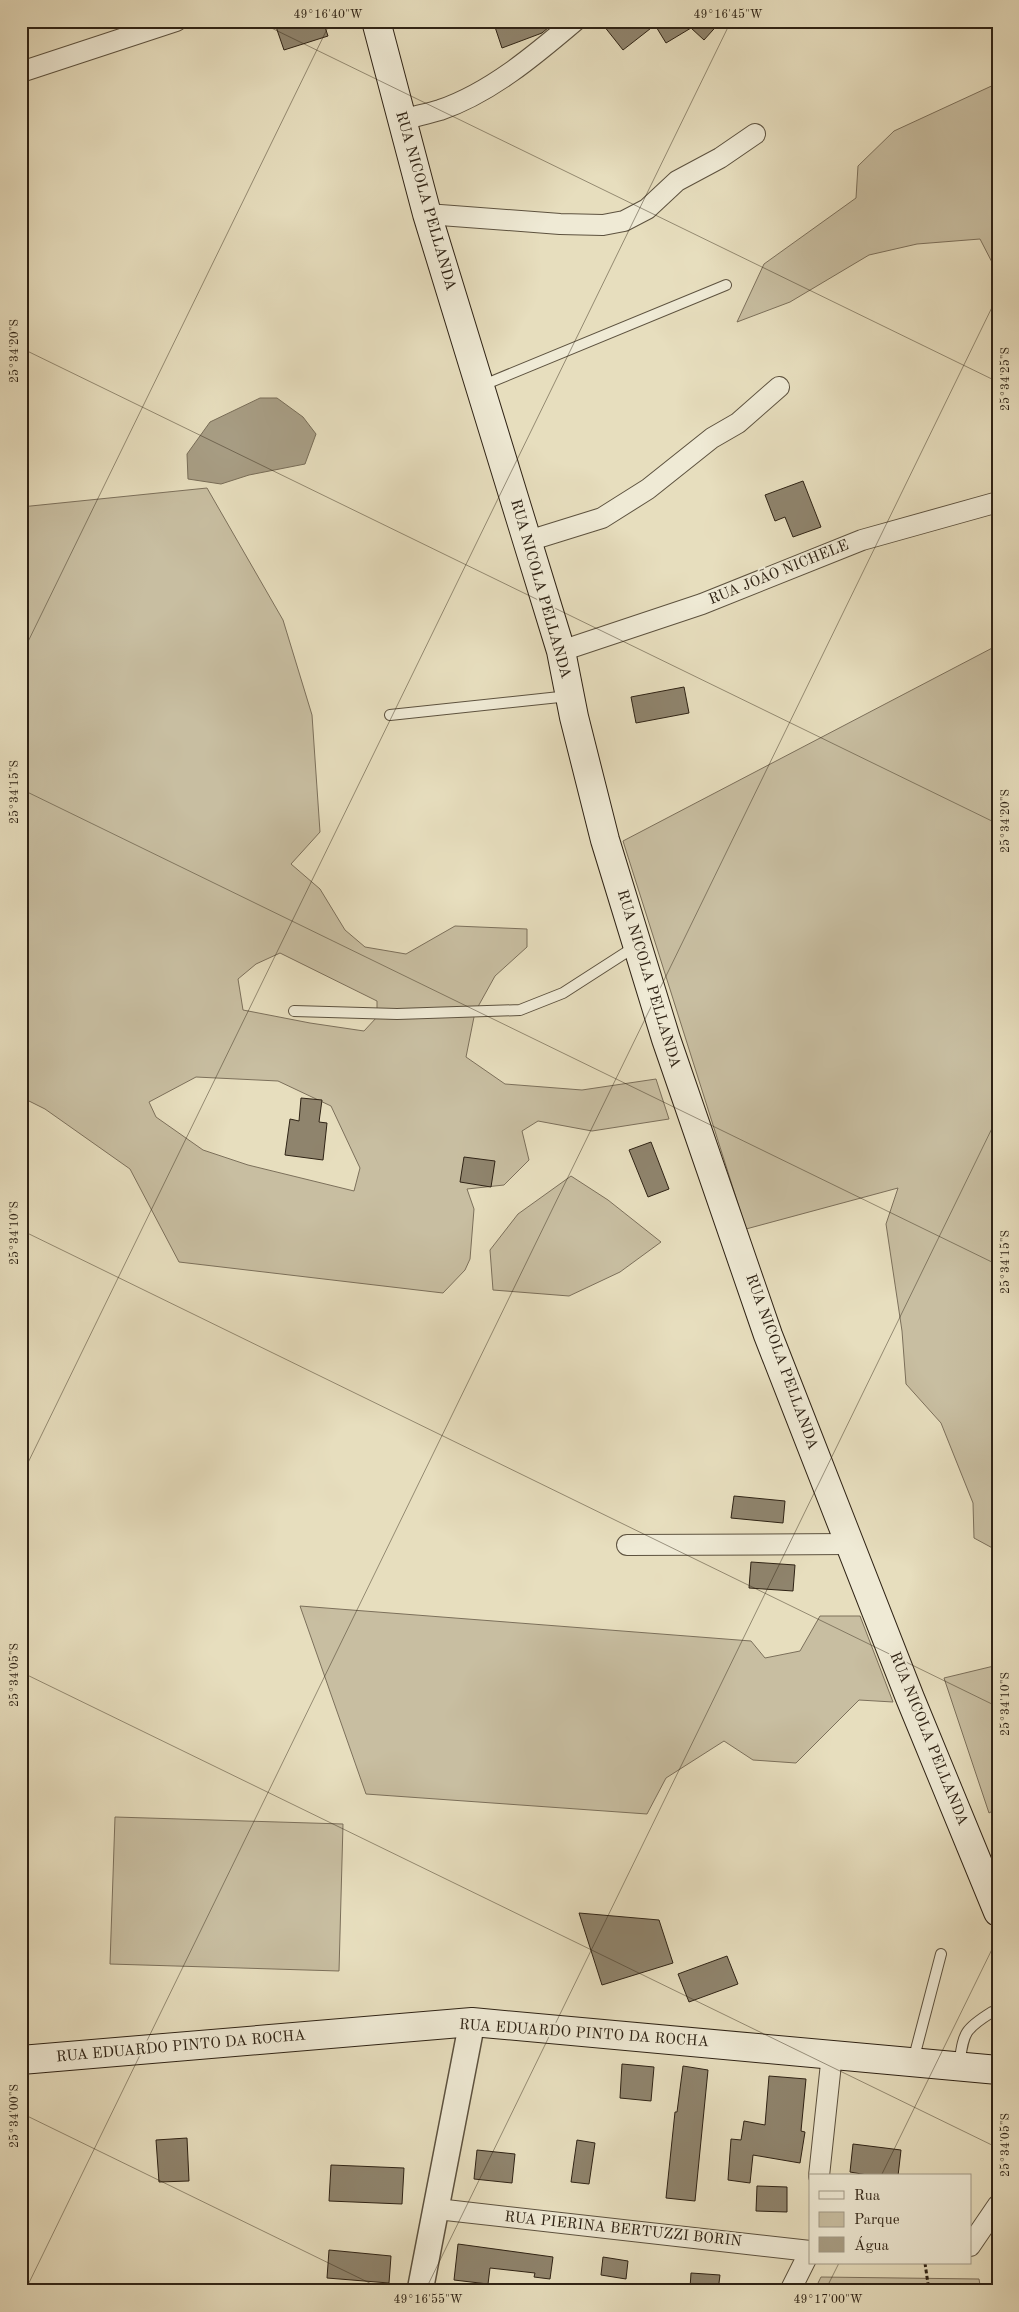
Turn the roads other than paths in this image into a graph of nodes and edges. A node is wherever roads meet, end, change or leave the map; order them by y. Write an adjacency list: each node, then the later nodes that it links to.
1 (176, 21): 4 (street)
2 (376, 21): 5 (main road, RUA NICOLA PELLANDA)
3 (575, 21): 5 (street)
4 (21, 72)
5 (402, 120): 7 (main road, RUA NICOLA PELLANDA)
6 (755, 134): 7 (street)
7 (427, 214): 9 (main road, RUA NICOLA PELLANDA)
8 (726, 285): 9 (lane)
9 (480, 386): 12 (main road, RUA NICOLA PELLANDA)
10 (779, 387): 12 (street)
11 (998, 502): 13 (street, RUA JOÃO NICHELE)
12 (528, 541): 13 (main road, RUA NICOLA PELLANDA)
13 (561, 651): 14 (main road, RUA NICOLA PELLANDA)
14 (570, 696): 15 (lane); 16 (main road, RUA NICOLA PELLANDA)
15 (390, 715)
16 (637, 945): 17 (lane); 18 (main road, RUA NICOLA PELLANDA)
17 (294, 1012)
18 (850, 1544): 19 (street); 20 (main road, RUA NICOLA PELLANDA)
19 (627, 1545)
20 (998, 1912)
21 (941, 1954): 26 (lane)
22 (992, 2012): 27 (lane)
23 (472, 2022): 24 (main road, RUA EDUARDO PINTO DA ROCHA); 25 (main road, RUA EDUARDO PINTO DA ROCHA); 31 (street)
24 (832, 2054): 26 (main road, RUA EDUARDO PINTO DA ROCHA); 29 (street)
25 (21, 2060)
26 (913, 2062): 27 (main road, RUA EDUARDO PINTO DA ROCHA)
27 (958, 2066): 28 (main road, RUA EDUARDO PINTO DA ROCHA)
28 (998, 2070)
29 (819, 2174)
30 (998, 2205): 32 (street)
31 (437, 2209): 33 (street, RUA PIERINA BERTUZZI BORIN); 35 (street)
32 (972, 2243)
33 (809, 2251)
34 (809, 2253): 36 (street)
35 (420, 2291)
36 (790, 2291)

